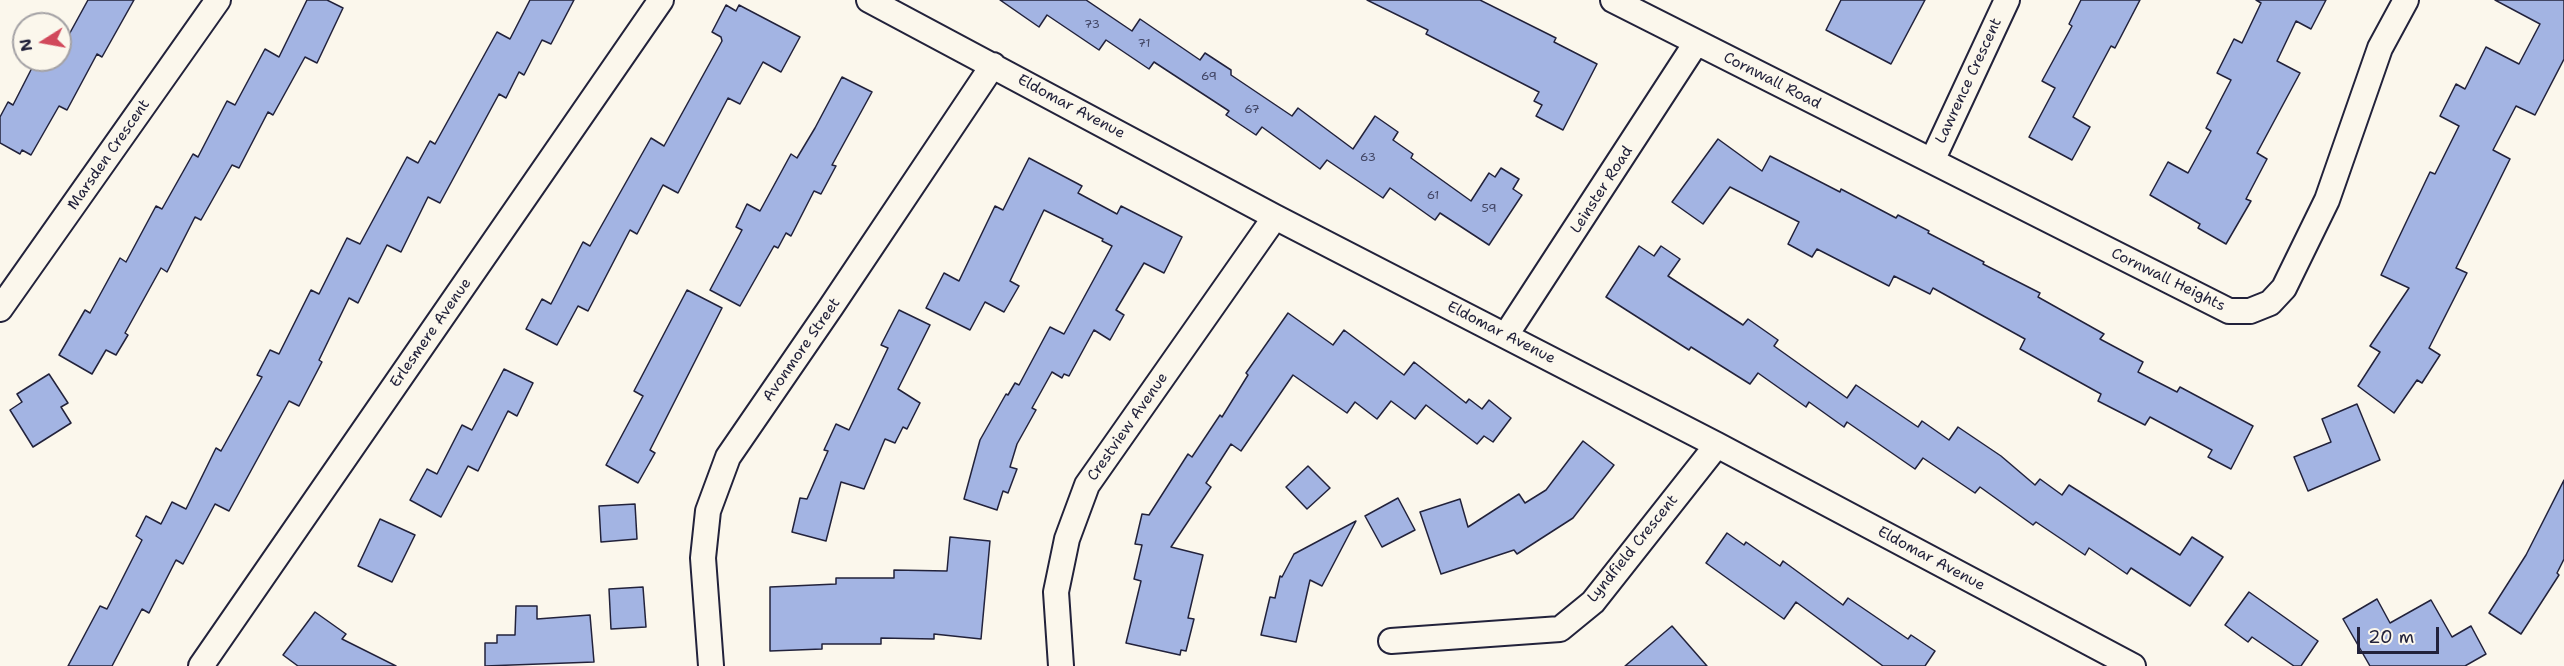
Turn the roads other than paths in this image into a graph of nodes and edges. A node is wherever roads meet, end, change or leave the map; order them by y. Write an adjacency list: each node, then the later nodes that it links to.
1 (218, 0): 11 (street, Marsden Crescent)
2 (661, 0): 15 (street, Erlesmere Avenue)
3 (869, 0): 8 (street, Eldomar Avenue)
4 (1613, 0): 7 (street, Cornwall Road)
5 (2007, 0): 9 (street, Lawrence Crescent)
6 (2406, 0): 9 (street, Cornwall Heights)
7 (1696, 43): 9 (street, Cornwall Road); 12 (street, Leinster Road)
8 (993, 65): 10 (street, Eldomar Avenue); 16 (street, Avonmore Street)
9 (1932, 161)
10 (1275, 217): 12 (street, Eldomar Avenue); 17 (street, Crestview Avenue)
11 (0, 309)
12 (1506, 335): 13 (street, Eldomar Avenue)
13 (1717, 445): 14 (street, Lyndfield Crescent); 18 (street, Eldomar Avenue)
14 (1391, 641)
15 (201, 666)
16 (711, 666)
17 (1061, 666)
18 (2133, 666)

